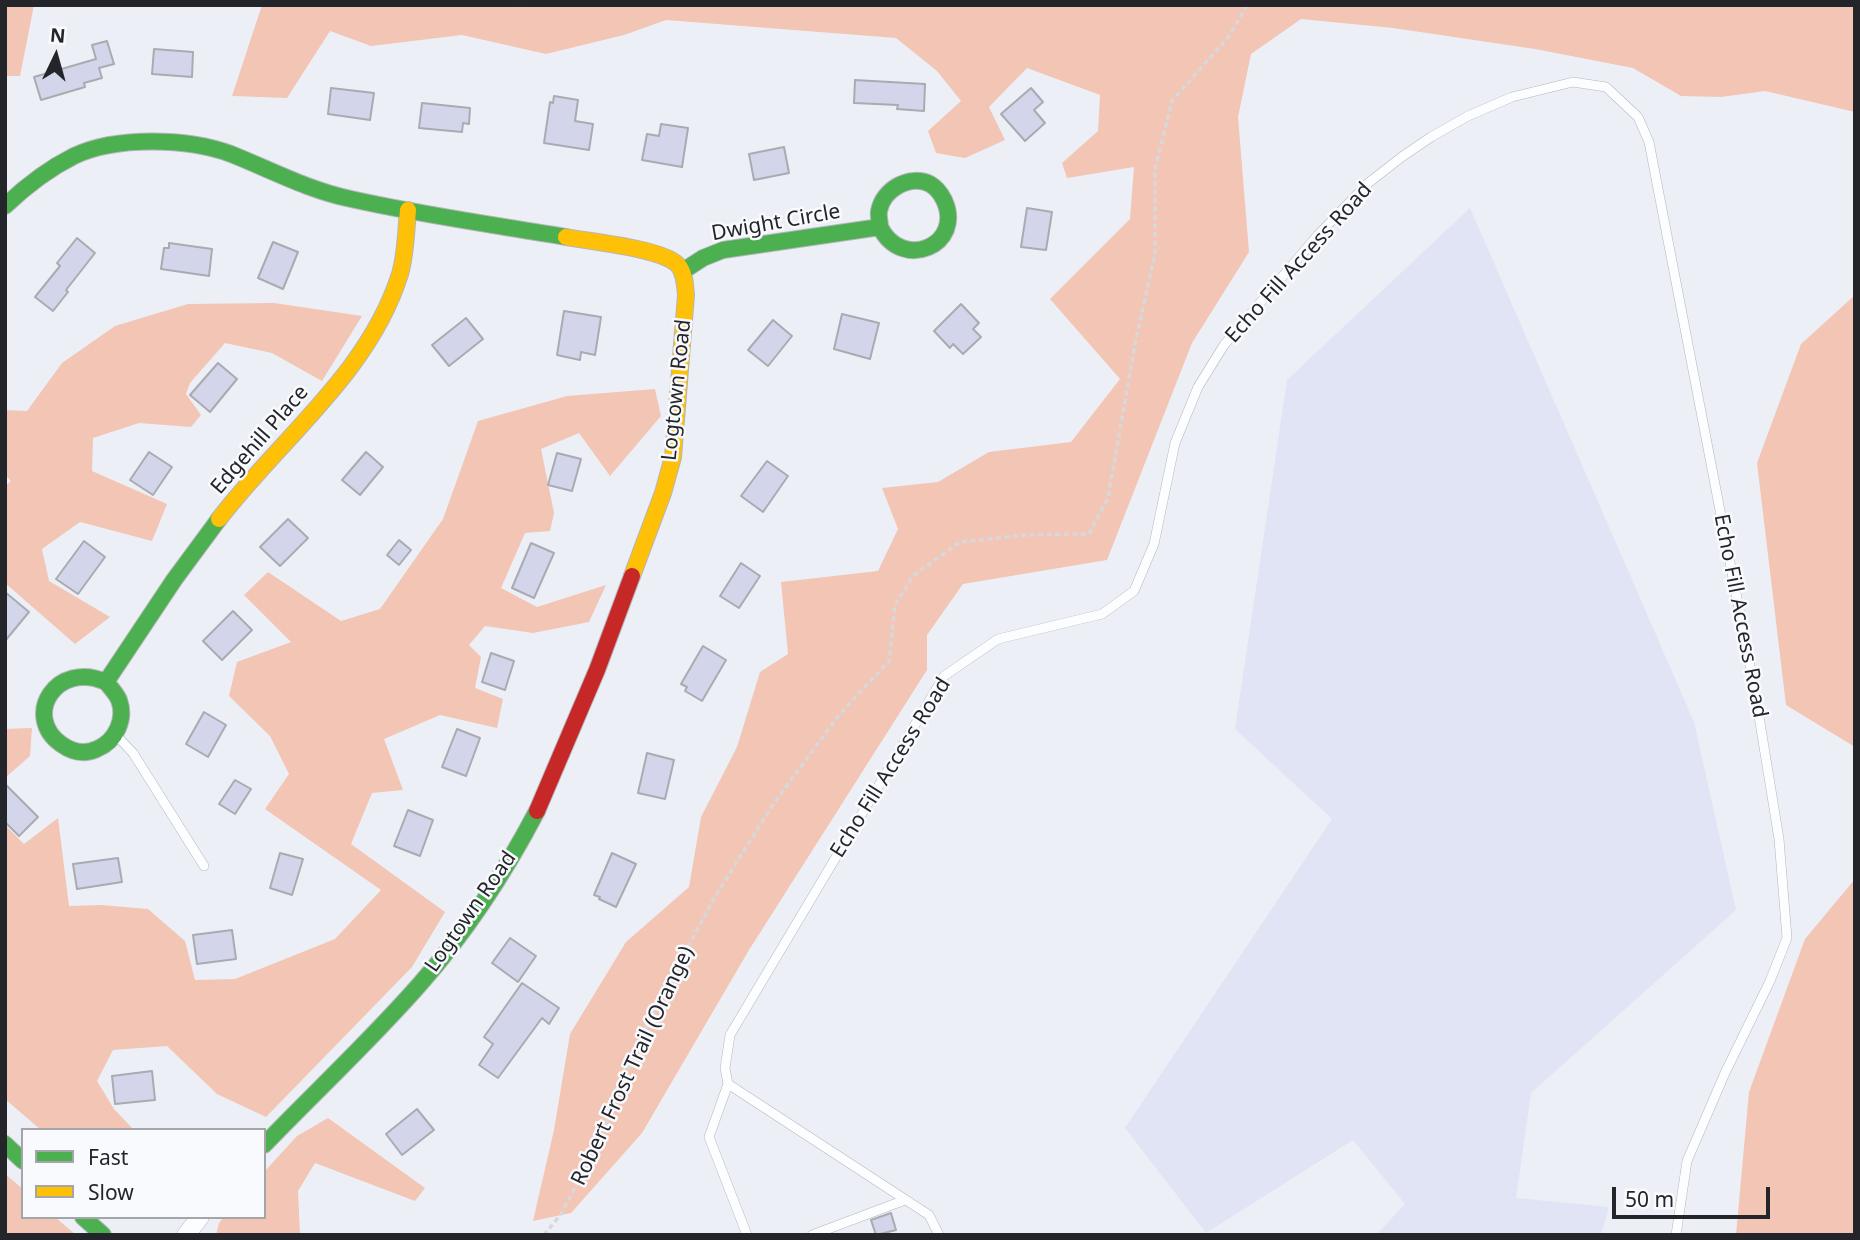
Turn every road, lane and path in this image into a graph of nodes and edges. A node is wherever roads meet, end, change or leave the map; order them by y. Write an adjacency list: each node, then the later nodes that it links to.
1 (1247, 5): 18 (path, Robert Frost Trail (Orange))
2 (5, 206): 3 (main road)
3 (408, 210): 5 (main road); 6 (main road, Edgehill Place)
4 (880, 227): 4 (main road); 5 (main road, Dwight Circle)
5 (683, 271): 10 (main road, Logtown Road)
6 (106, 682): 7 (main road); 7 (main road)
7 (116, 735): 8 (lane)
8 (204, 866)
9 (728, 1084): 13 (lane); 19 (lane); 22 (lane, Echo Fill Access Road)
10 (266, 1143)
11 (5, 1144): 12 (main road)
12 (21, 1159)
13 (905, 1200): 20 (lane); 21 (lane)
14 (85, 1219): 16 (main road)
15 (198, 1219): 17 (street)
16 (103, 1235)
17 (186, 1235)
18 (544, 1235)
19 (747, 1235)
20 (812, 1235)
21 (940, 1235)
22 (1676, 1235)

